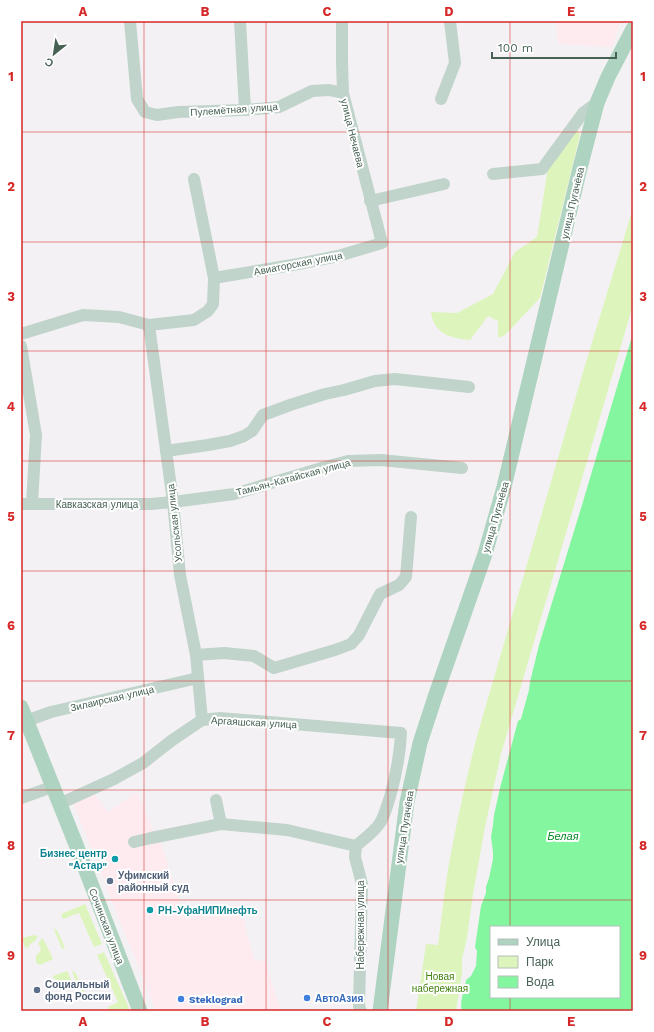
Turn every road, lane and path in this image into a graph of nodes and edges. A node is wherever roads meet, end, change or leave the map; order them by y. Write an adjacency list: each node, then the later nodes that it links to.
1 (130, 21): 9 (street, Пулемётная улица)
2 (240, 21): 9 (street)
3 (342, 21): 6 (street, улица Нечаева)
4 (450, 21): 7 (street)
5 (633, 29): 8 (main road, улица Пугачёва)
6 (343, 93): 9 (street, Пулемётная улица); 13 (street, улица Нечаева)
7 (441, 99)
8 (597, 103): 10 (street); 39 (main road, улица Пугачёва)
9 (245, 110)
10 (493, 174)
11 (194, 179): 15 (street)
12 (444, 184): 13 (street)
13 (370, 200): 14 (street, улица Нечаева)
14 (382, 244): 15 (street, Авиаторская улица)
15 (214, 278): 16 (street)
16 (149, 325): 17 (street); 20 (street, Усольская улица)
17 (21, 334)
18 (21, 346): 23 (street)
19 (469, 387): 20 (street)
20 (166, 451): 22 (street, Усольская улица)
21 (462, 468): 22 (street, Тамьян-Катайская улица)
22 (173, 502): 23 (street, Кавказская улица); 25 (street, Усольская улица)
23 (26, 504)
24 (410, 517): 25 (street)
25 (196, 655): 26 (street, Усольская улица)
26 (198, 678): 28 (street, Усольская улица); 29 (street, Зилаирская улица)
27 (21, 707): 29 (main road, Сочинская улица)
28 (202, 720): 33 (street, Аргаяшская улица); 36 (street, Аргаяшская улица)
29 (26, 721): 30 (main road, Сочинская улица)
30 (52, 787): 31 (street); 33 (main road, Сочинская улица)
31 (21, 798)
32 (216, 800): 34 (street)
33 (60, 804): 37 (main road, Сочинская улица)
34 (221, 824): 35 (street); 36 (street)
35 (134, 842)
36 (356, 846): 38 (street, Набережная улица)
37 (140, 1011)
38 (361, 1011)
39 (380, 1011)

